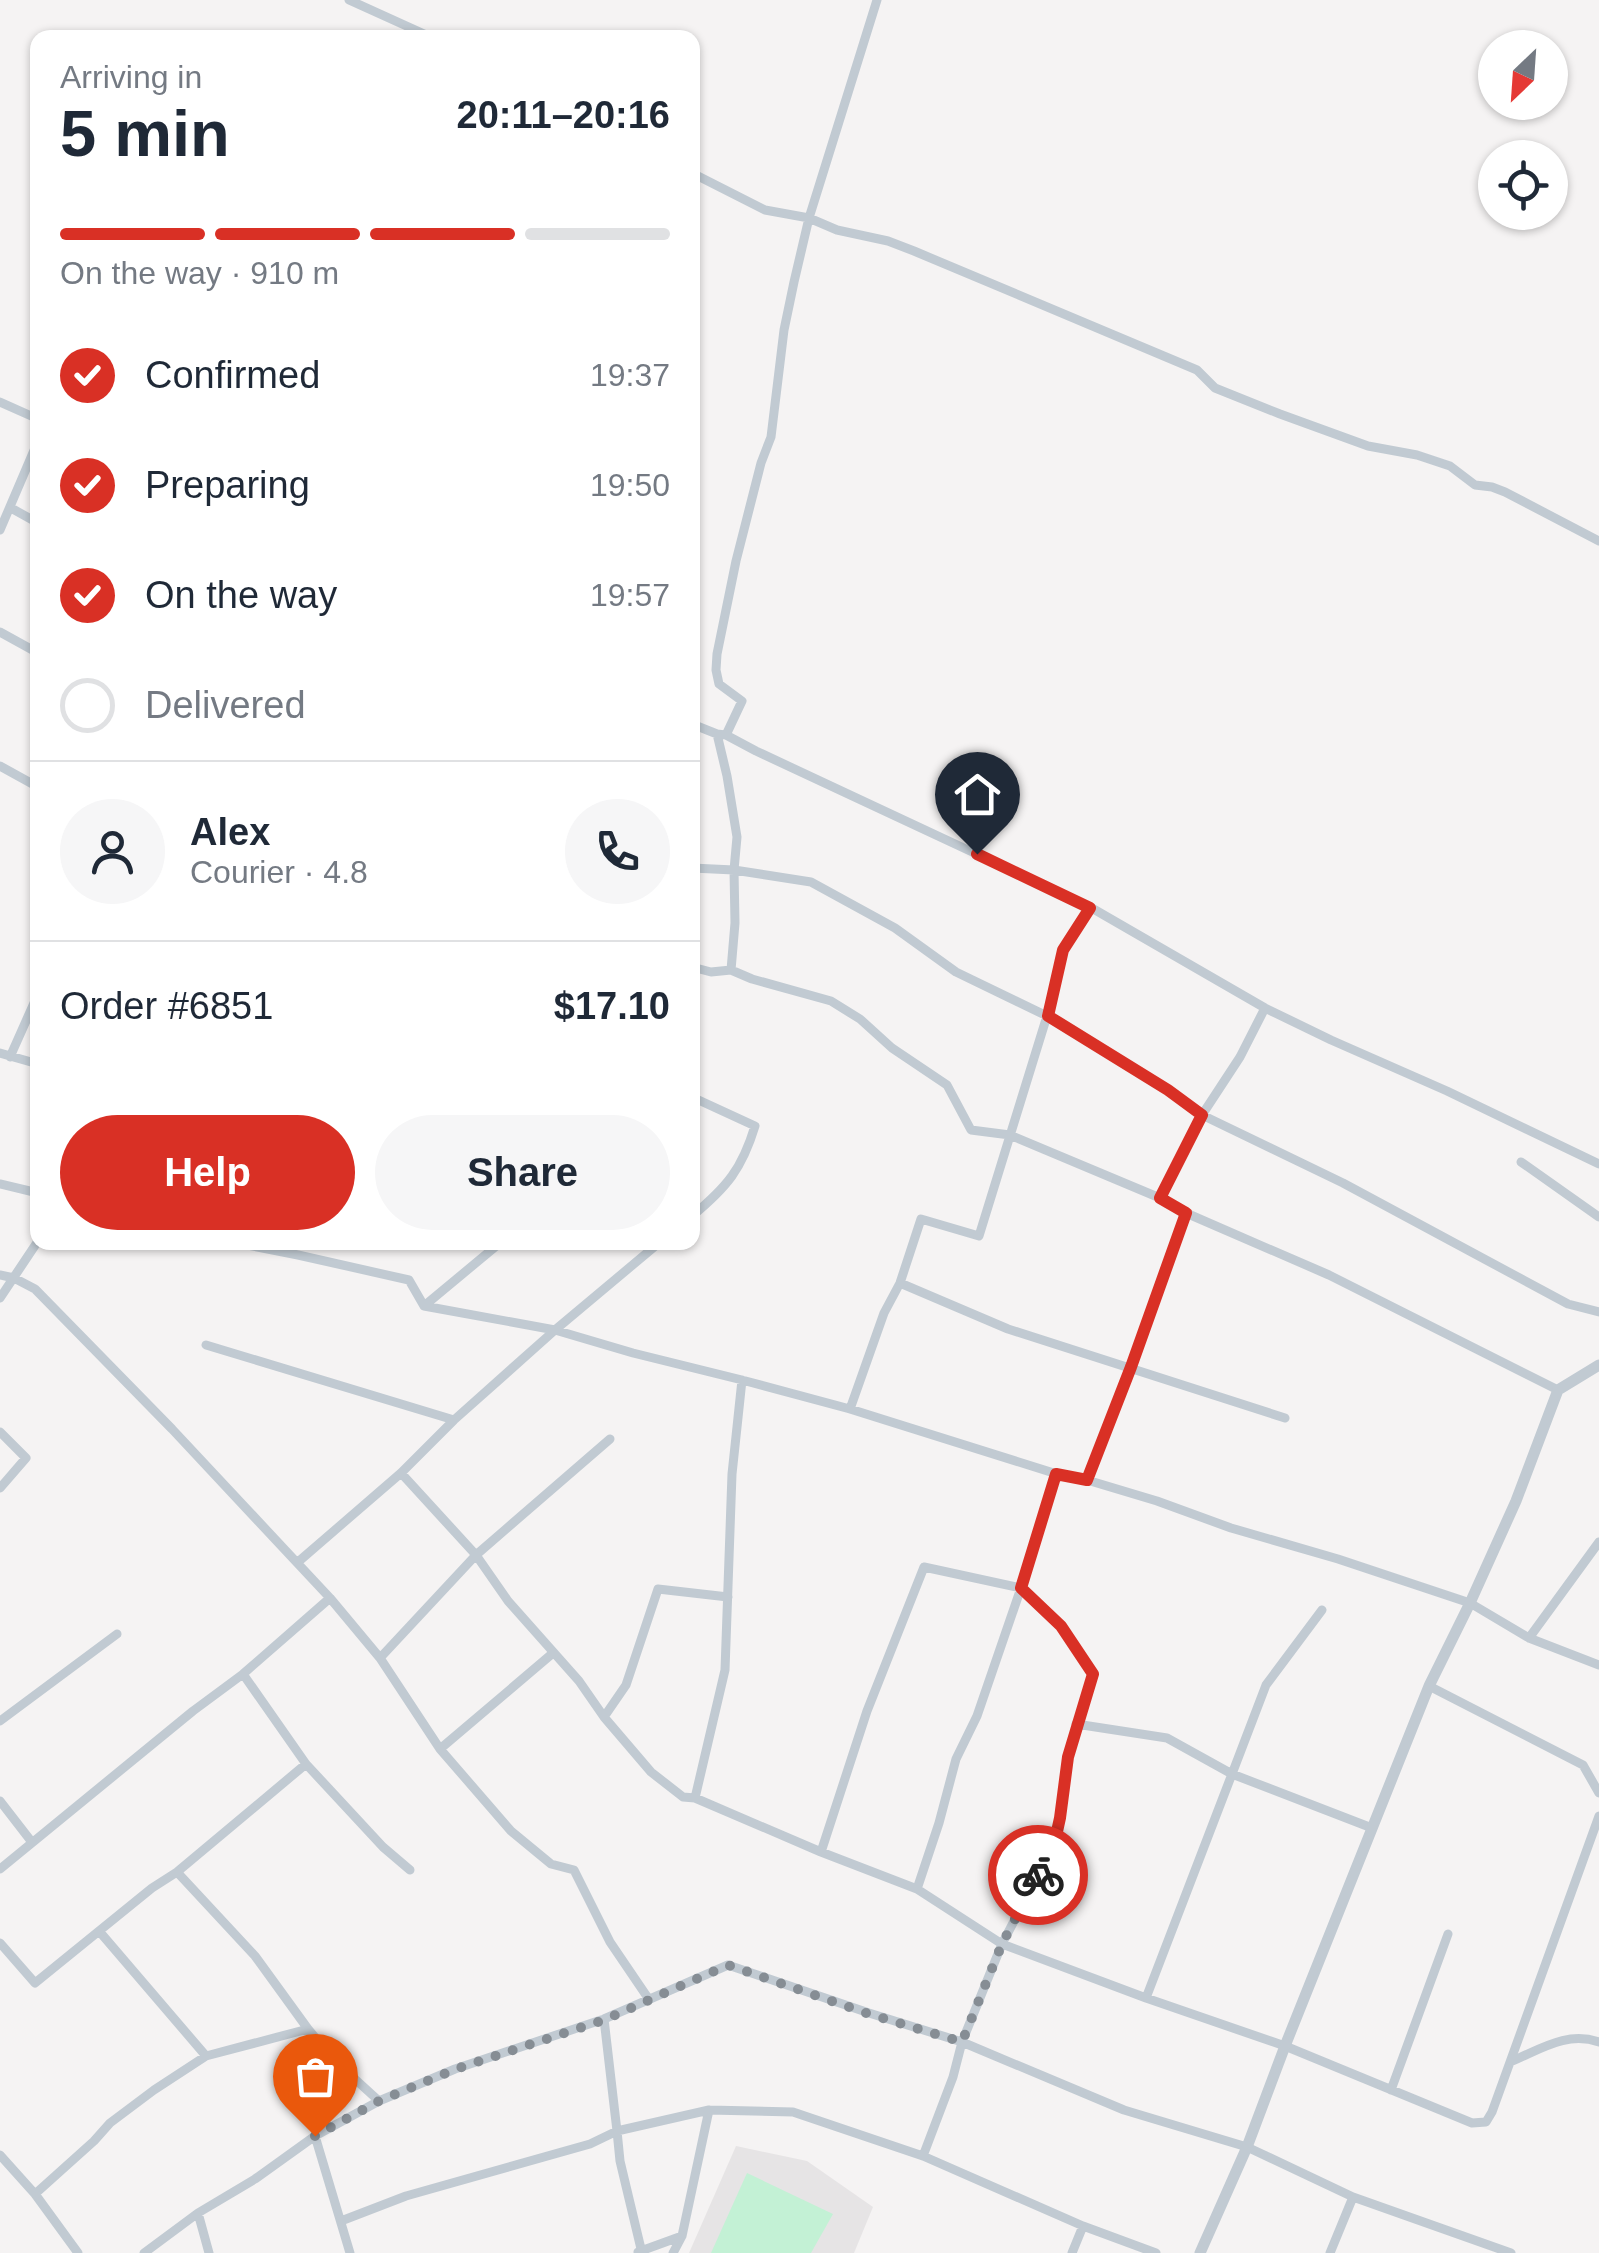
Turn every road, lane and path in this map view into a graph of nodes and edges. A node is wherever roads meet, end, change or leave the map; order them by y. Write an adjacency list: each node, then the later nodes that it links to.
1 (349, 0): 3 (street)
2 (876, 0): 5 (street)
3 (415, 30)
4 (700, 176): 5 (street)
5 (808, 218): 12 (street); 16 (street)
6 (0, 402): 7 (street)
7 (30, 415)
8 (30, 460): 9 (street)
9 (11, 508): 10 (street); 11 (street)
10 (30, 519)
11 (0, 530)
12 (1599, 542)
13 (0, 632): 14 (street)
14 (30, 648)
15 (700, 727): 16 (street)
16 (722, 734): 20 (street); 21 (street)
17 (0, 766): 18 (street)
18 (30, 783)
19 (700, 868): 20 (street)
20 (734, 870): 23 (street); 26 (street)
21 (1090, 908): 24 (street); 26 (street)
22 (700, 969): 23 (street)
23 (731, 970): 31 (street)
24 (1264, 1008): 30 (street); 33 (street)
25 (30, 1009): 27 (street)
26 (1048, 1016): 30 (street); 31 (street)
27 (5, 1055): 28 (street)
28 (30, 1062)
29 (700, 1101): 37 (street)
30 (1202, 1115): 36 (street); 49 (street)
31 (1010, 1136): 36 (street); 46 (street)
32 (1521, 1162): 39 (street)
33 (1599, 1164)
34 (0, 1184): 35 (street)
35 (30, 1191)
36 (1160, 1198): 38 (street)
37 (700, 1209)
38 (1186, 1213): 52 (street); 55 (street)
39 (1599, 1217)
40 (32, 1250): 45 (street)
41 (276, 1250): 48 (street)
42 (491, 1250): 48 (street)
43 (650, 1250): 50 (street)
44 (0, 1275): 45 (street)
45 (14, 1278): 47 (street); 67 (street)
46 (900, 1283): 52 (street); 56 (street)
47 (0, 1298)
48 (424, 1306): 50 (street)
49 (1599, 1312)
50 (554, 1330): 54 (street); 58 (street)
51 (206, 1345): 58 (street)
52 (1131, 1367): 57 (street); 63 (street)
53 (1598, 1368): 55 (street)
54 (742, 1380): 56 (street); 70 (street)
55 (1558, 1390): 71 (street)
56 (850, 1409): 62 (street)
57 (1284, 1418)
58 (454, 1420): 61 (street)
59 (0, 1432): 64 (street)
60 (610, 1439): 66 (street)
61 (401, 1473): 66 (street); 67 (street)
62 (1056, 1474): 63 (street); 68 (street)
63 (1087, 1480): 71 (street)
64 (0, 1488)
65 (1599, 1542): 74 (street)
66 (476, 1554): 75 (street); 76 (street)
67 (298, 1562): 69 (street)
68 (1021, 1588): 82 (street); 92 (street); 96 (street)
69 (330, 1598): 76 (street); 78 (street)
70 (728, 1598): 80 (street); 87 (street)
71 (1470, 1603): 74 (street); 79 (street)
72 (1322, 1610): 85 (street)
73 (116, 1634): 81 (street)
74 (1528, 1638): 77 (street)
75 (552, 1653): 80 (street); 83 (street)
76 (380, 1658): 83 (street)
77 (1599, 1665)
78 (243, 1674): 84 (street); 91 (street)
79 (1429, 1686): 86 (street); 90 (street)
80 (604, 1716): 87 (street)
81 (0, 1721)
82 (1076, 1724): 85 (street); 100 (street)
83 (440, 1749): 101 (street)
84 (306, 1764): 94 (street); 95 (street)
85 (1232, 1774): 90 (street); 102 (street)
86 (1599, 1793)
87 (695, 1798): 92 (street)
88 (0, 1801): 91 (street)
89 (1599, 1816): 109 (street)
90 (1372, 1828): 107 (street)
91 (31, 1841): 93 (street)
92 (821, 1852): 96 (street)
93 (0, 1869)
94 (410, 1870)
95 (177, 1872): 97 (street); 104 (street)
96 (917, 1889): 100 (street)
97 (99, 1931): 99 (street); 108 (street)
98 (1448, 1934): 110 (street)
99 (0, 1944)
100 (1002, 1944): 102 (street); 105 (street)
101 (648, 1998): 103 (street); 105 (street)
102 (1146, 1998): 107 (street)
103 (604, 2020): 111 (street); 113 (street)
104 (308, 2029): 108 (street); 111 (street)
105 (962, 2042): 115 (street); 117 (street)
106 (1599, 2042): 109 (street)
107 (1285, 2046): 110 (street); 115 (street)
108 (206, 2056): 118 (street)
109 (1511, 2062): 110 (street)
110 (1390, 2090)
111 (379, 2101): 114 (street)
112 (708, 2110): 113 (street); 117 (street); 123 (street)
113 (616, 2131): 121 (street); 124 (street)
114 (315, 2136): 120 (street); 121 (street)
115 (1247, 2147): 119 (street); 132 (street)
116 (0, 2154): 118 (street)
117 (922, 2156): 122 (street)
118 (35, 2194): 125 (street)
119 (1353, 2197): 133 (street); 134 (street)
120 (198, 2213): 126 (street); 127 (street)
121 (341, 2222): 128 (street)
122 (1083, 2226): 130 (street); 131 (street)
123 (682, 2236): 124 (street); 129 (street)
124 (639, 2252)
125 (78, 2253)
126 (144, 2253)
127 (209, 2253)
128 (350, 2253)
129 (673, 2253)
130 (1072, 2253)
131 (1156, 2253)
132 (1200, 2253)
133 (1330, 2253)
134 (1511, 2253)

